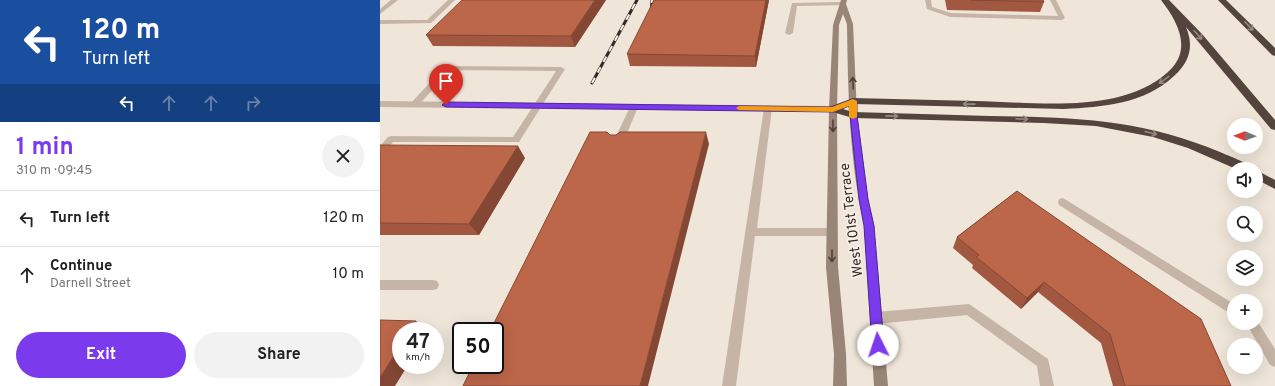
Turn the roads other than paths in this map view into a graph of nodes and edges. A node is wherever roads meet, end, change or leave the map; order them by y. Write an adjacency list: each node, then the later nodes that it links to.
1 (395, 0): 8 (street)
2 (452, 0): 9 (street)
3 (928, 0): 4 (street)
4 (1053, 0)
5 (1222, 0): 11 (highway, one-way to 11)
6 (844, 2): 10 (street); 12 (main road, West 101st Terrace, one-way to 6); 18 (main road, West 101st Terrace)
7 (1168, 4): 12 (highway, one-way to 12); 20 (highway, one-way to 20)
8 (380, 12)
9 (380, 22)
10 (789, 33)
11 (1275, 53)
12 (853, 101): 18 (highway); 19 (main road, West 101st Terrace)
13 (380, 104): 14 (street)
14 (415, 104): 15 (street); 15 (street)
15 (538, 106): 16 (street); 22 (street)
16 (634, 107): 17 (street); 21 (street)
17 (768, 108): 18 (street); 27 (street)
18 (833, 109): 19 (highway); 28 (main road, West 101st Terrace, one-way to 28)
19 (853, 115): 23 (highway, one-way to 23); 32 (main road, West 101st Terrace)
20 (1275, 127)
21 (618, 143)
22 (380, 152)
23 (1231, 162)
24 (1263, 178): 25 (highway)
25 (1275, 185)
26 (1063, 202): 31 (street)
27 (751, 232): 28 (street); 35 (street)
28 (832, 232): 36 (main road, West 101st Terrace, one-way to 36)
29 (380, 285): 30 (street)
30 (432, 285)
31 (1227, 307)
32 (876, 318): 37 (main road, West 101st Terrace); 38 (street)
33 (1256, 330): 34 (street)
34 (1275, 361)
35 (729, 386)
36 (840, 386)
37 (881, 386)
38 (1047, 386)

